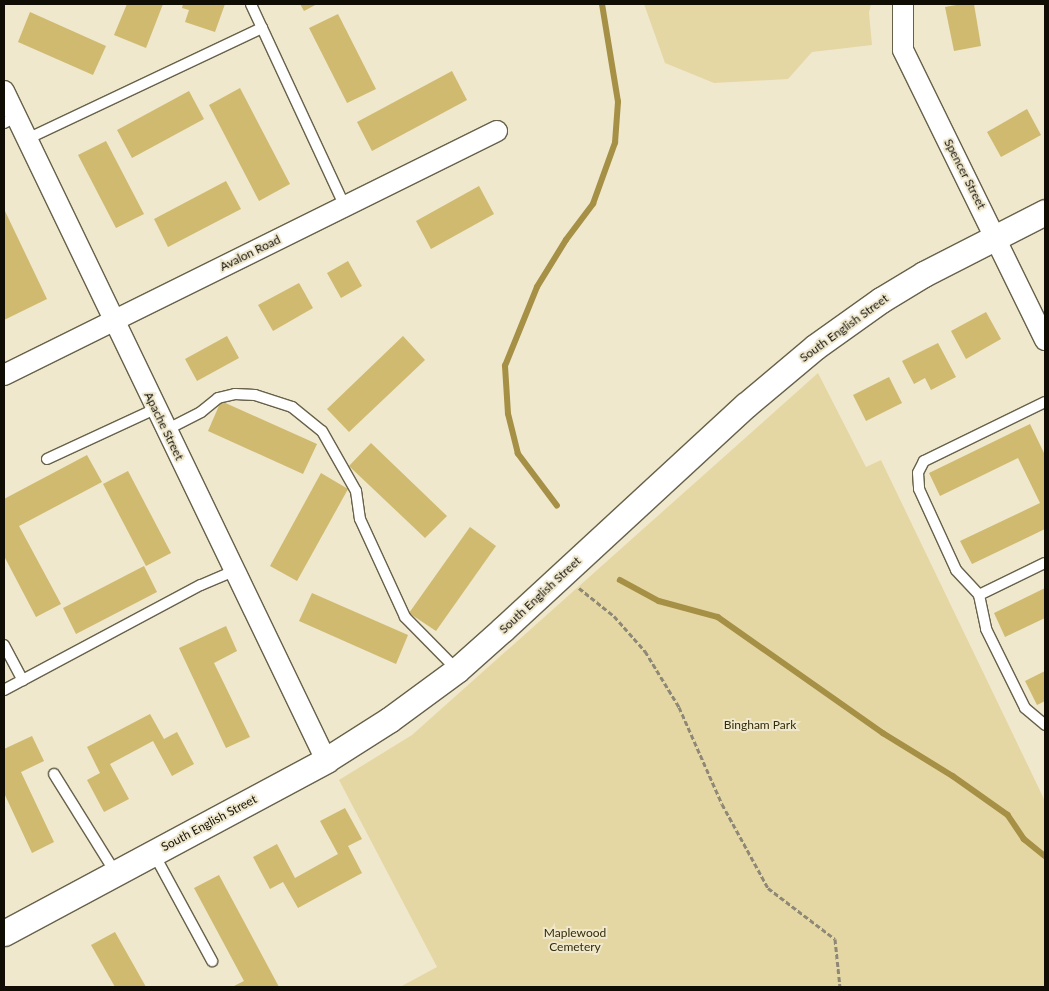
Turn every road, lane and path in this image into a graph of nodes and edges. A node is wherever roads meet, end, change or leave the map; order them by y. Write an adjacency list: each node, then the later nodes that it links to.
1 (251, 4): 3 (lane)
2 (903, 4): 10 (street, Spencer Street)
3 (262, 28): 7 (lane); 8 (lane)
4 (4, 92): 5 (street, Apache Street)
5 (10, 120): 7 (street, Apache Street)
6 (497, 132): 8 (street, Avalon Road)
7 (27, 139): 11 (street, Apache Street)
8 (345, 207): 11 (street, Avalon Road)
9 (1045, 212): 10 (street, South English Street)
10 (996, 237): 12 (street, Spencer Street); 20 (street, South English Street)
11 (112, 320): 13 (street, Avalon Road); 15 (street, Apache Street)
12 (1045, 340)
13 (4, 375)
14 (1045, 402): 21 (lane)
15 (155, 408): 16 (street, Apache Street); 17 (lane)
16 (166, 430): 19 (street, Apache Street); 23 (lane)
17 (47, 458)
18 (1045, 563): 21 (lane)
19 (234, 572): 24 (lane); 27 (street, Apache Street)
20 (563, 574): 23 (street, South English Street); 33 (path)
21 (979, 595): 26 (lane)
22 (4, 645): 24 (lane)
23 (456, 670): 27 (street, South English Street)
24 (23, 680): 25 (lane)
25 (4, 690)
26 (1045, 725)
27 (326, 760): 29 (street, South English Street)
28 (54, 774): 30 (lane)
29 (153, 853): 30 (street, South English Street); 32 (lane)
30 (116, 873): 31 (street, South English Street)
31 (4, 933)
32 (212, 961)
33 (840, 987)

